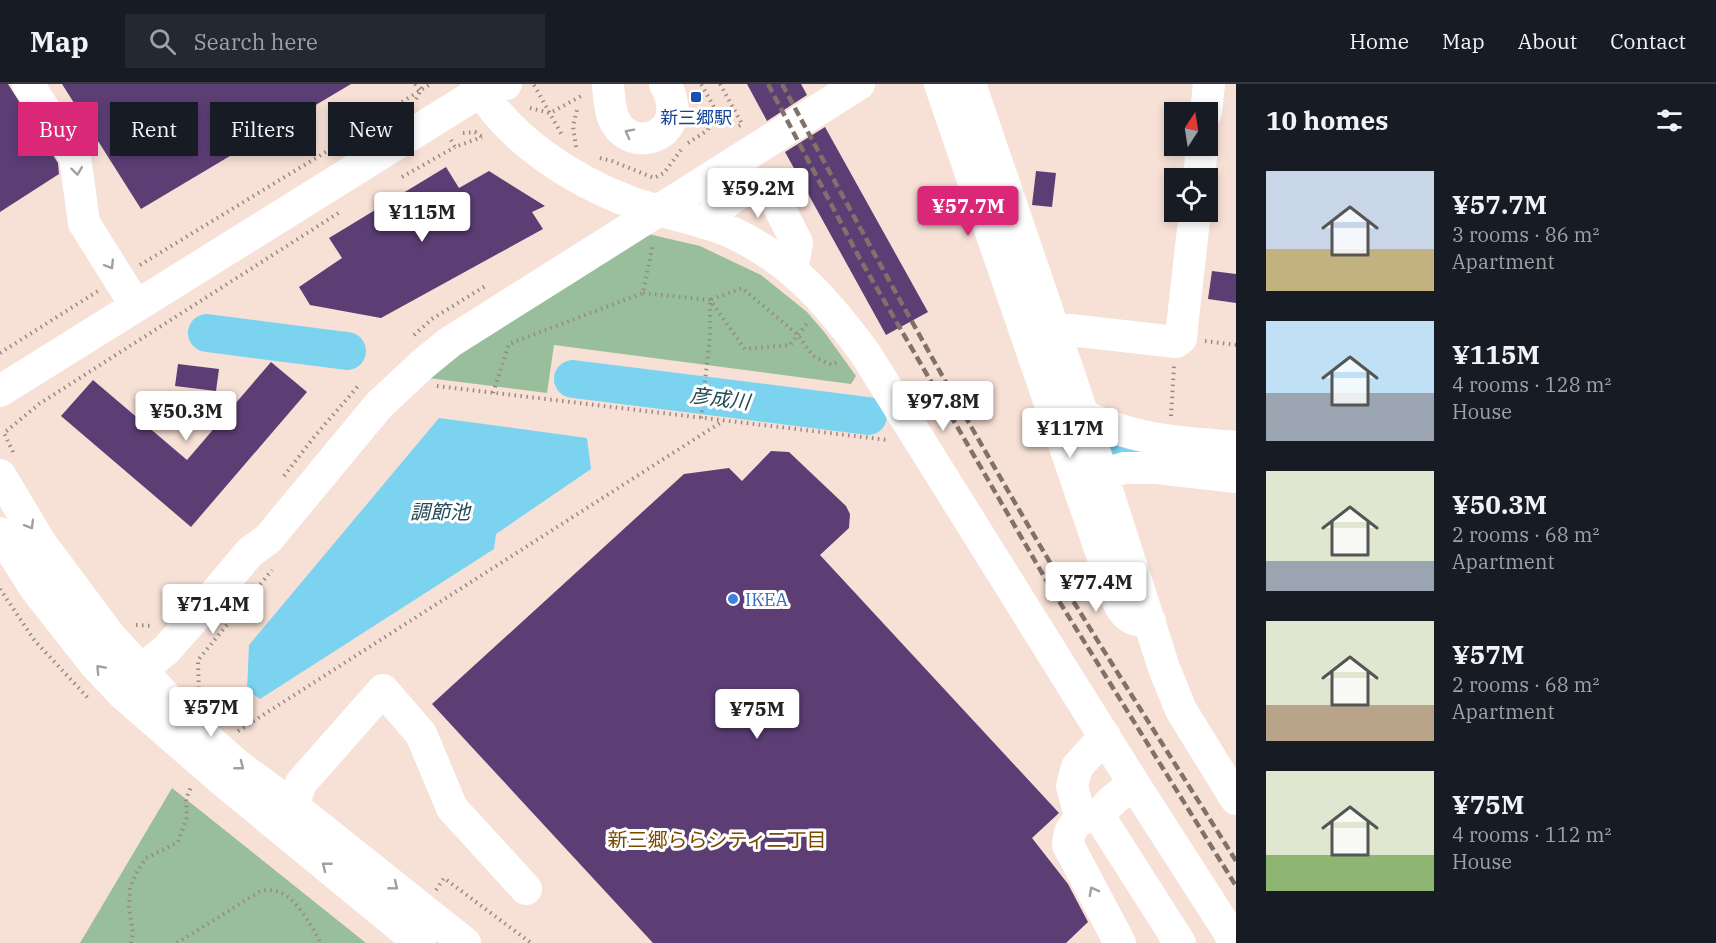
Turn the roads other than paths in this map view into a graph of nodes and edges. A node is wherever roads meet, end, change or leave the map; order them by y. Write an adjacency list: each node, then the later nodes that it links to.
1 (608, 84): 2 (street, one-way to 1)
2 (665, 84)
3 (859, 84): 23 (street)
4 (940, 84): 22 (street)
5 (970, 84): 14 (street)
6 (1209, 84): 9 (street)
7 (487, 86): 11 (street); 13 (street)
8 (26, 90): 13 (street, one-way to 13)
9 (1207, 102)
10 (1194, 222): 14 (street)
11 (704, 223): 12 (street); 12 (street)
12 (792, 269): 24 (street)
13 (136, 306): 15 (street)
14 (1055, 333): 16 (street)
15 (0, 391)
16 (1083, 415): 17 (street); 19 (street)
17 (1236, 447)
18 (9, 469): 23 (street, one-way to 23)
19 (1101, 475): 20 (street); 22 (street)
20 (1236, 477)
21 (0, 533): 23 (street, one-way to 21)
22 (1150, 621): 26 (street)
23 (140, 683): 27 (street, one-way to 27); 30 (street, one-way to 23)
24 (1105, 736): 25 (street); 29 (street, one-way to 24)
25 (1134, 784): 32 (street); 33 (street)
26 (1236, 799)
27 (292, 806): 28 (street); 31 (street, one-way to 31)
28 (526, 888)
29 (1131, 936)
30 (420, 943)
31 (465, 943)
32 (1180, 943)
33 (1236, 943)

